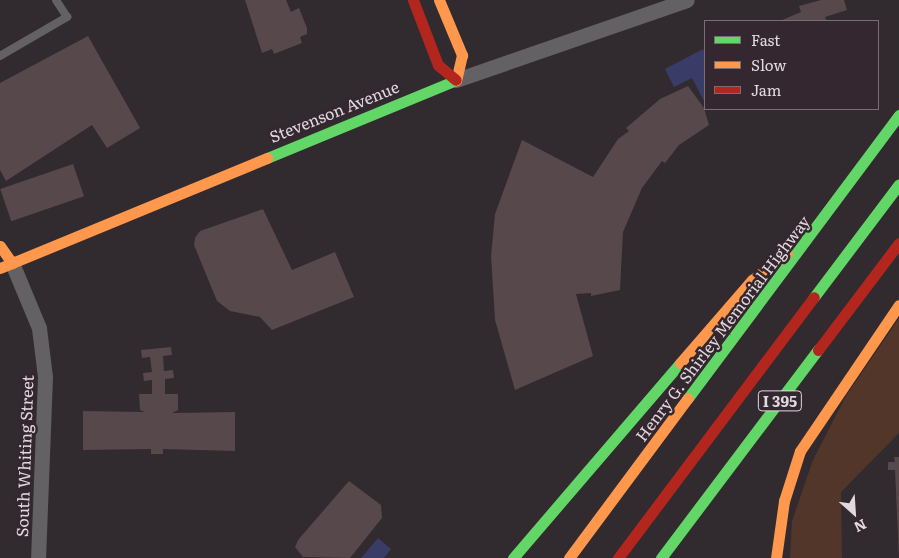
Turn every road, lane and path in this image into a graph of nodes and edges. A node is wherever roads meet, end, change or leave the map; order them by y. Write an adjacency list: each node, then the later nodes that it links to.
1 (56, 0): 5 (lane)
2 (413, 0): 6 (main road)
3 (439, 0): 6 (main road)
4 (687, 0): 6 (street, Stevenson Avenue)
5 (0, 56)
6 (456, 80): 12 (main road, Stevenson Avenue)
7 (899, 115): 9 (main road, Henry G. Shirley Memorial Highway)
8 (899, 184): 17 (main road)
9 (814, 233): 15 (main road); 16 (main road, Henry G. Shirley Memorial Highway)
10 (899, 243): 18 (main road, I 395)
11 (0, 246): 12 (main road, South Whiting Street)
12 (6, 265): 14 (street, South Whiting Street)
13 (899, 305): 19 (main road)
14 (38, 558)
15 (513, 558)
16 (568, 558)
17 (618, 558)
18 (661, 558)
19 (776, 558)

